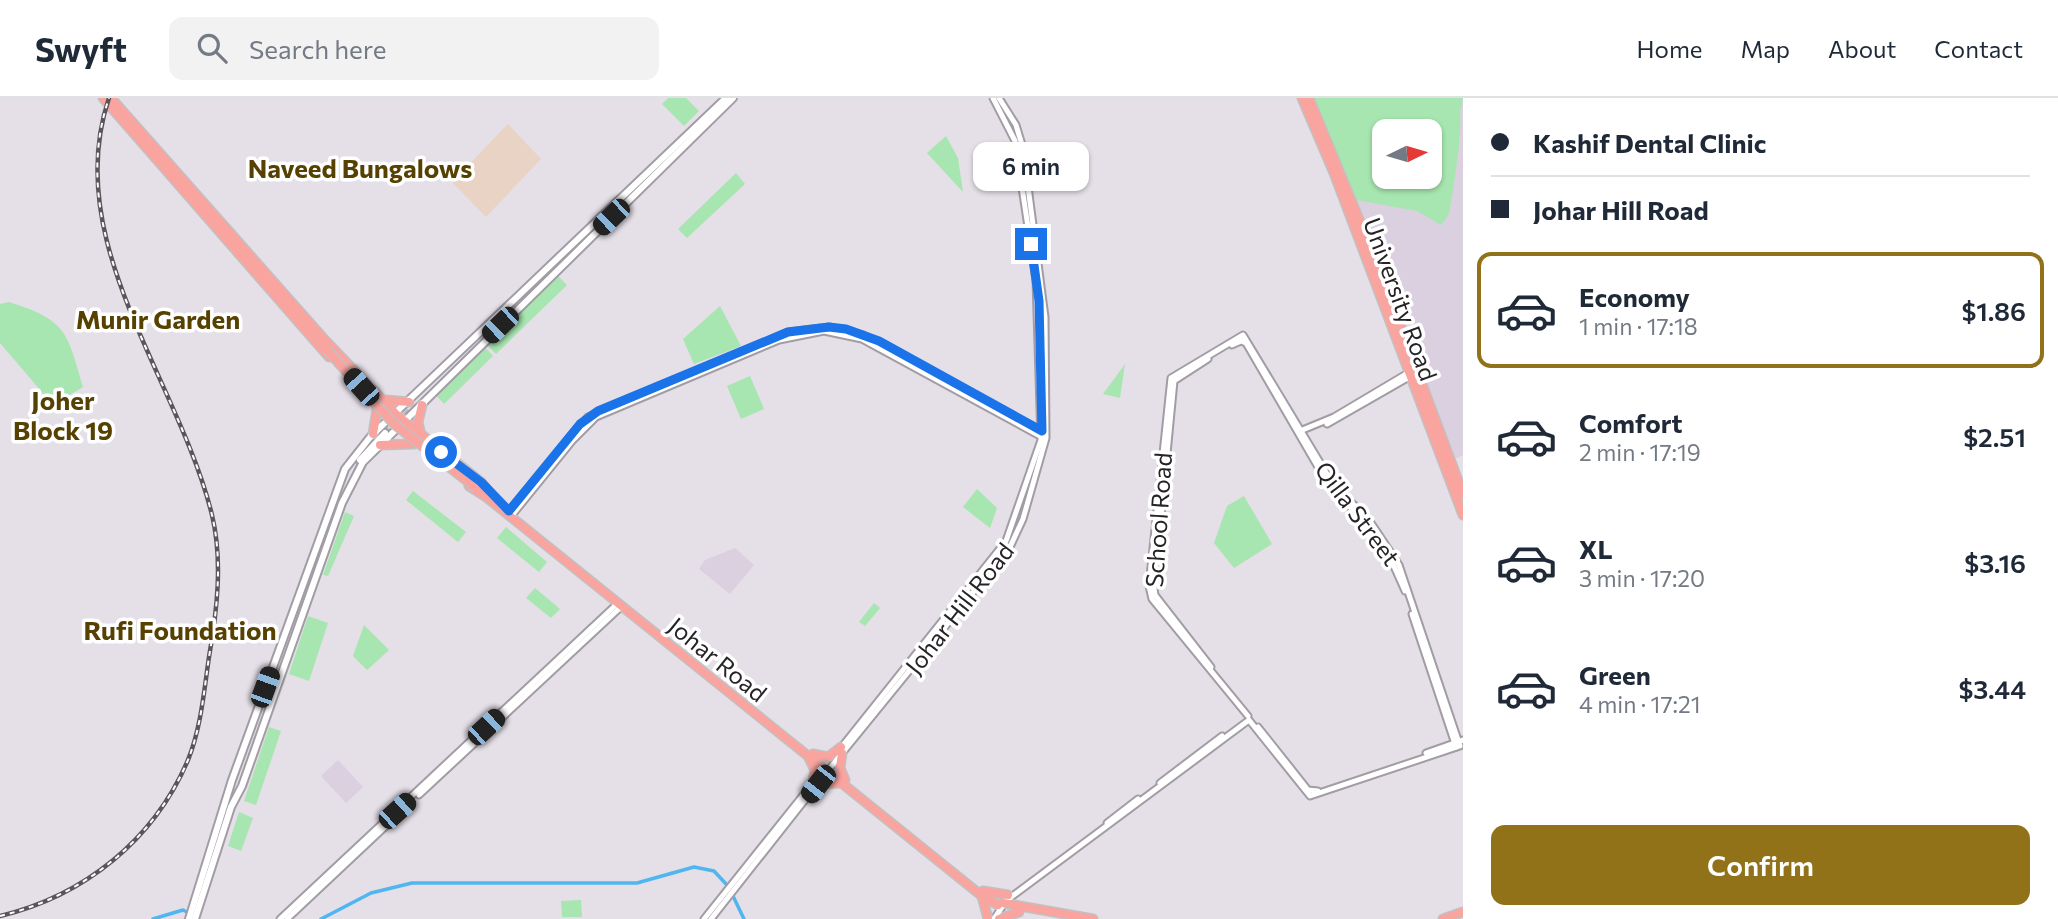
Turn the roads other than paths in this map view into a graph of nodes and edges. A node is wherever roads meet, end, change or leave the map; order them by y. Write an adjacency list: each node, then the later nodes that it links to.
1 (103, 98): 11 (main road)
2 (111, 98): 11 (main road)
3 (726, 98): 10 (main road)
4 (733, 98): 10 (main road)
5 (993, 98): 12 (street, Johar Hill Road)
6 (999, 98): 12 (street, Johar Hill Road)
7 (1302, 98): 9 (main road, University Road)
8 (1309, 98): 9 (main road, University Road)
9 (1337, 171): 16 (main road, University Road); 33 (main road, University Road)
10 (591, 233): 15 (main road)
11 (228, 234): 14 (main road)
12 (1042, 317): 27 (street, Johar Hill Road)
13 (1243, 338): 25 (street, Qilla Street); 32 (street, Qilla Street); 39 (street, School Road)
14 (320, 340): 17 (main road, Johar Road); 20 (main road, Johar Road); 34 (main road, bridge)
15 (475, 345): 18 (main road); 19 (main road)
16 (1408, 375): 23 (street); 36 (main road, University Road)
17 (380, 397): 19 (main road); 21 (main road, Johar Road)
18 (422, 405): 19 (main road); 28 (main road)
19 (409, 408): 21 (main road); 22 (main road)
20 (377, 409): 24 (main road, Johar Road); 26 (main road)
21 (396, 414): 22 (main road, Johar Road); 24 (main road)
22 (404, 422): 24 (main road); 28 (main road, Johar Road)
23 (1323, 424): 25 (street); 29 (street)
24 (388, 429): 26 (main road); 30 (main road, Johar Road); 31 (main road); 48 (main road)
25 (1300, 431): 29 (street, Qilla Street)
26 (373, 435): 48 (main road)
27 (1043, 435): 35 (street); 43 (street, Johar Hill Road)
28 (421, 436): 34 (main road, Johar Road)
29 (1305, 439): 32 (street, Qilla Street)
30 (414, 444): 31 (main road); 34 (main road, Johar Road)
31 (380, 446): 48 (main road)
32 (1311, 452): 42 (street, Qilla Street)
33 (1463, 491)
34 (487, 494): 35 (main road, Johar Road); 37 (main road, Johar Road)
35 (511, 513): 38 (main road, Johar Road)
36 (1463, 515)
37 (620, 605): 38 (main road, Johar Road); 49 (street)
38 (745, 702): 44 (main road, Johar Road)
39 (1249, 718): 40 (street); 41 (street, School Road); 51 (street)
40 (1239, 728): 41 (street); 51 (street)
41 (1261, 734): 42 (street, School Road)
42 (1459, 744)
43 (844, 747): 44 (main road); 45 (street, Johar Hill Road); 46 (main road)
44 (810, 755): 45 (main road, Johar Road); 47 (main road)
45 (827, 768): 46 (main road, Johar Road); 47 (street, Johar Hill Road)
46 (844, 782): 47 (main road); 50 (main road, Johar Road)
47 (815, 783): 59 (street); 60 (street)
48 (233, 793): 52 (main road)
49 (398, 813): 57 (street); 58 (street)
50 (983, 894): 51 (main road); 51 (main road, Johar Road); 61 (main road)
51 (1002, 902): 53 (main road, Johar Road); 61 (street); 63 (main road, Johar Road)
52 (196, 905): 55 (main road); 56 (main road)
53 (1019, 912): 61 (main road); 62 (main road, Johar Road)
54 (1463, 912): 64 (main road)
55 (189, 919)
56 (195, 919)
57 (280, 919)
58 (286, 919)
59 (704, 919)
60 (711, 919)
61 (993, 919)
62 (1061, 919)
63 (1093, 919)
64 (1443, 919)

